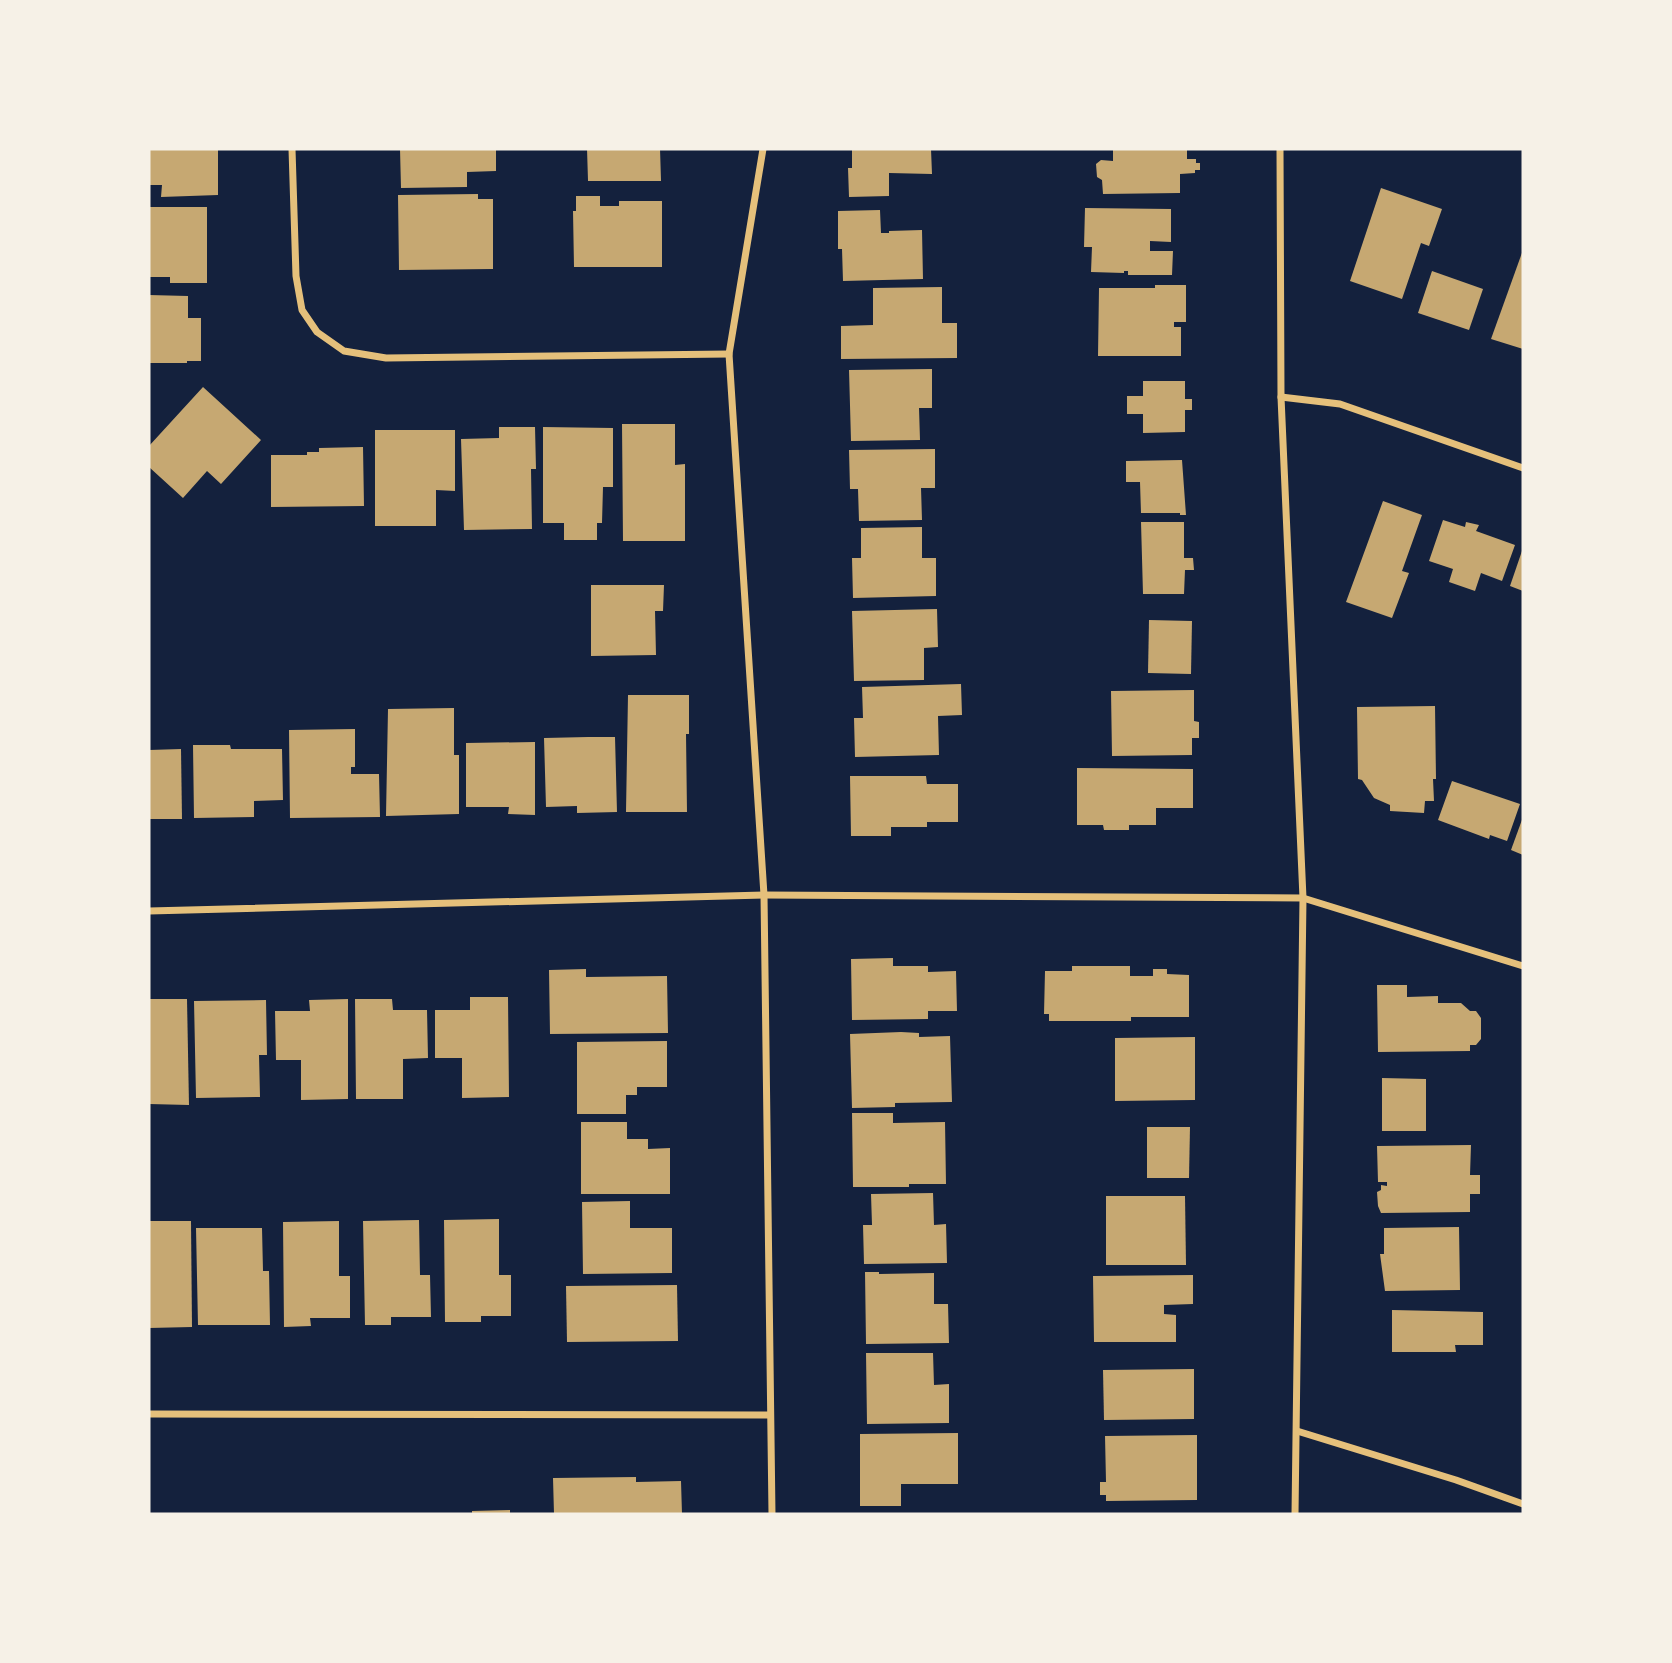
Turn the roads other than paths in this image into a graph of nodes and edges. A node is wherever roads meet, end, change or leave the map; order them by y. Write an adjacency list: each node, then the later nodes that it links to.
1 (292, 149): 4 (street)
2 (763, 149): 4 (street)
3 (1280, 149): 5 (street)
4 (729, 354): 7 (street)
5 (1282, 397): 6 (street); 8 (street)
6 (1523, 468)
7 (764, 895): 8 (street); 9 (street); 12 (street)
8 (1303, 898): 10 (street); 13 (street)
9 (149, 911)
10 (1523, 966)
11 (149, 1414): 12 (street)
12 (770, 1415): 15 (street)
13 (1297, 1431): 14 (street); 16 (street)
14 (1523, 1504)
15 (772, 1514)
16 (1295, 1514)

